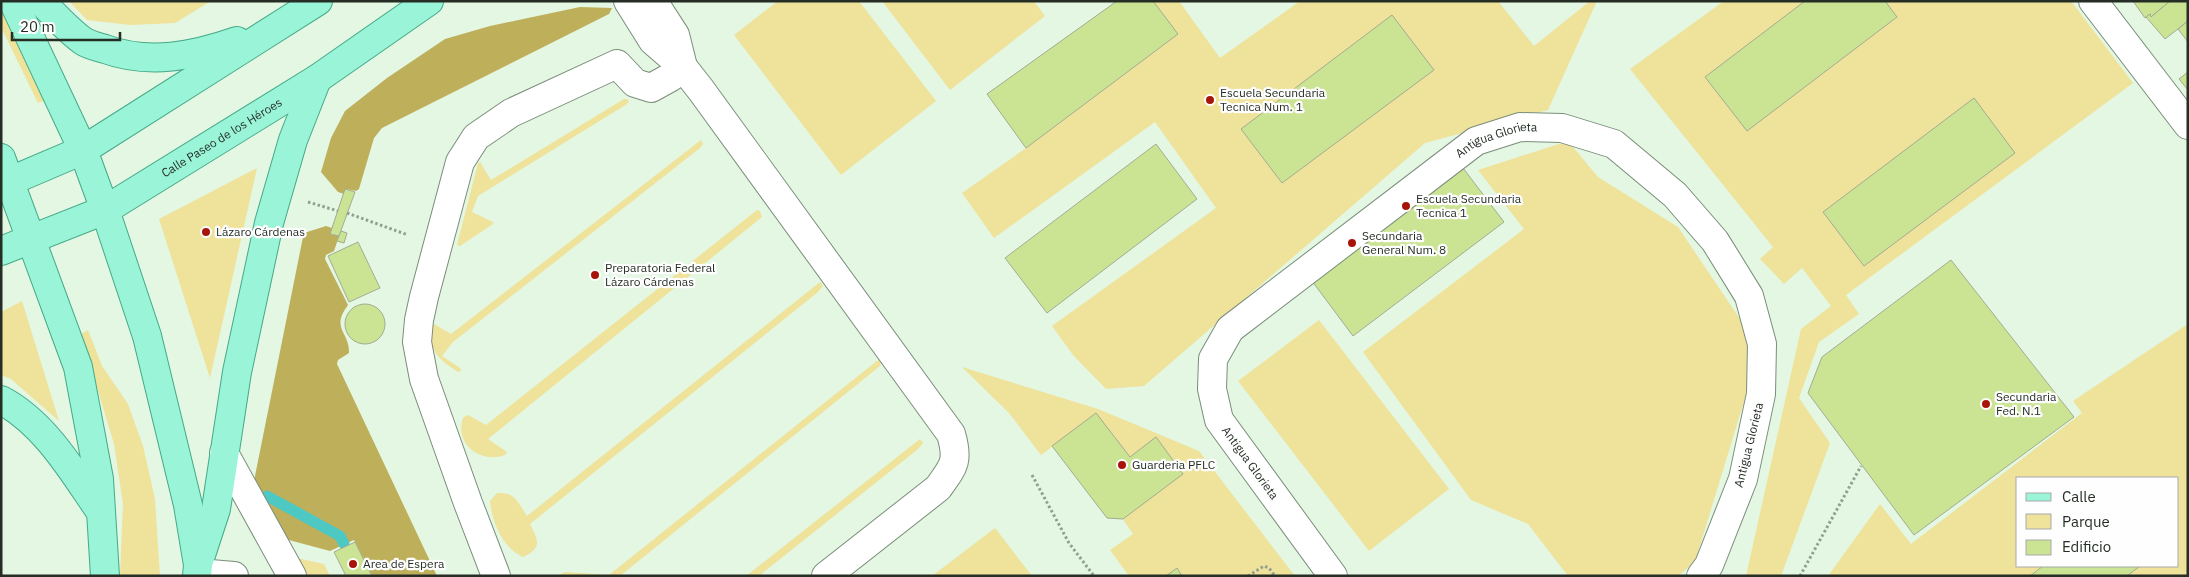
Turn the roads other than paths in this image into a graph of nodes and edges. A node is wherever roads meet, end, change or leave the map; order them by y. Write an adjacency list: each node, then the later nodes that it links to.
1 (13, 1): 12 (main road)
2 (41, 1): 8 (main road)
3 (318, 1): 8 (main road)
4 (429, 1): 10 (main road, Calle Paseo de los Héroes)
5 (628, 1): 9 (street)
6 (653, 1): 9 (street)
7 (2093, 1): 11 (street)
8 (277, 28): 12 (main road)
9 (684, 68): 24 (street); 25 (street)
10 (317, 79): 14 (main road, Calle Paseo de los Héroes); 18 (main road)
11 (2188, 125)
12 (83, 150): 13 (main road); 14 (main road)
13 (4, 174): 15 (main road)
14 (105, 210): 15 (main road, Calle Paseo de los Héroes); 20 (main road)
15 (30, 238): 16 (main road, Calle Paseo de los Héroes); 19 (main road)
16 (1, 252)
17 (1, 400): 19 (main road)
18 (224, 453): 20 (main road); 23 (street)
19 (100, 511): 21 (main road)
20 (198, 571): 22 (street)
21 (104, 576)
22 (234, 576)
23 (292, 576)
24 (496, 576)
25 (826, 576)
26 (1333, 576): 27 (street, Antigua Glorieta)
27 (1701, 576)

